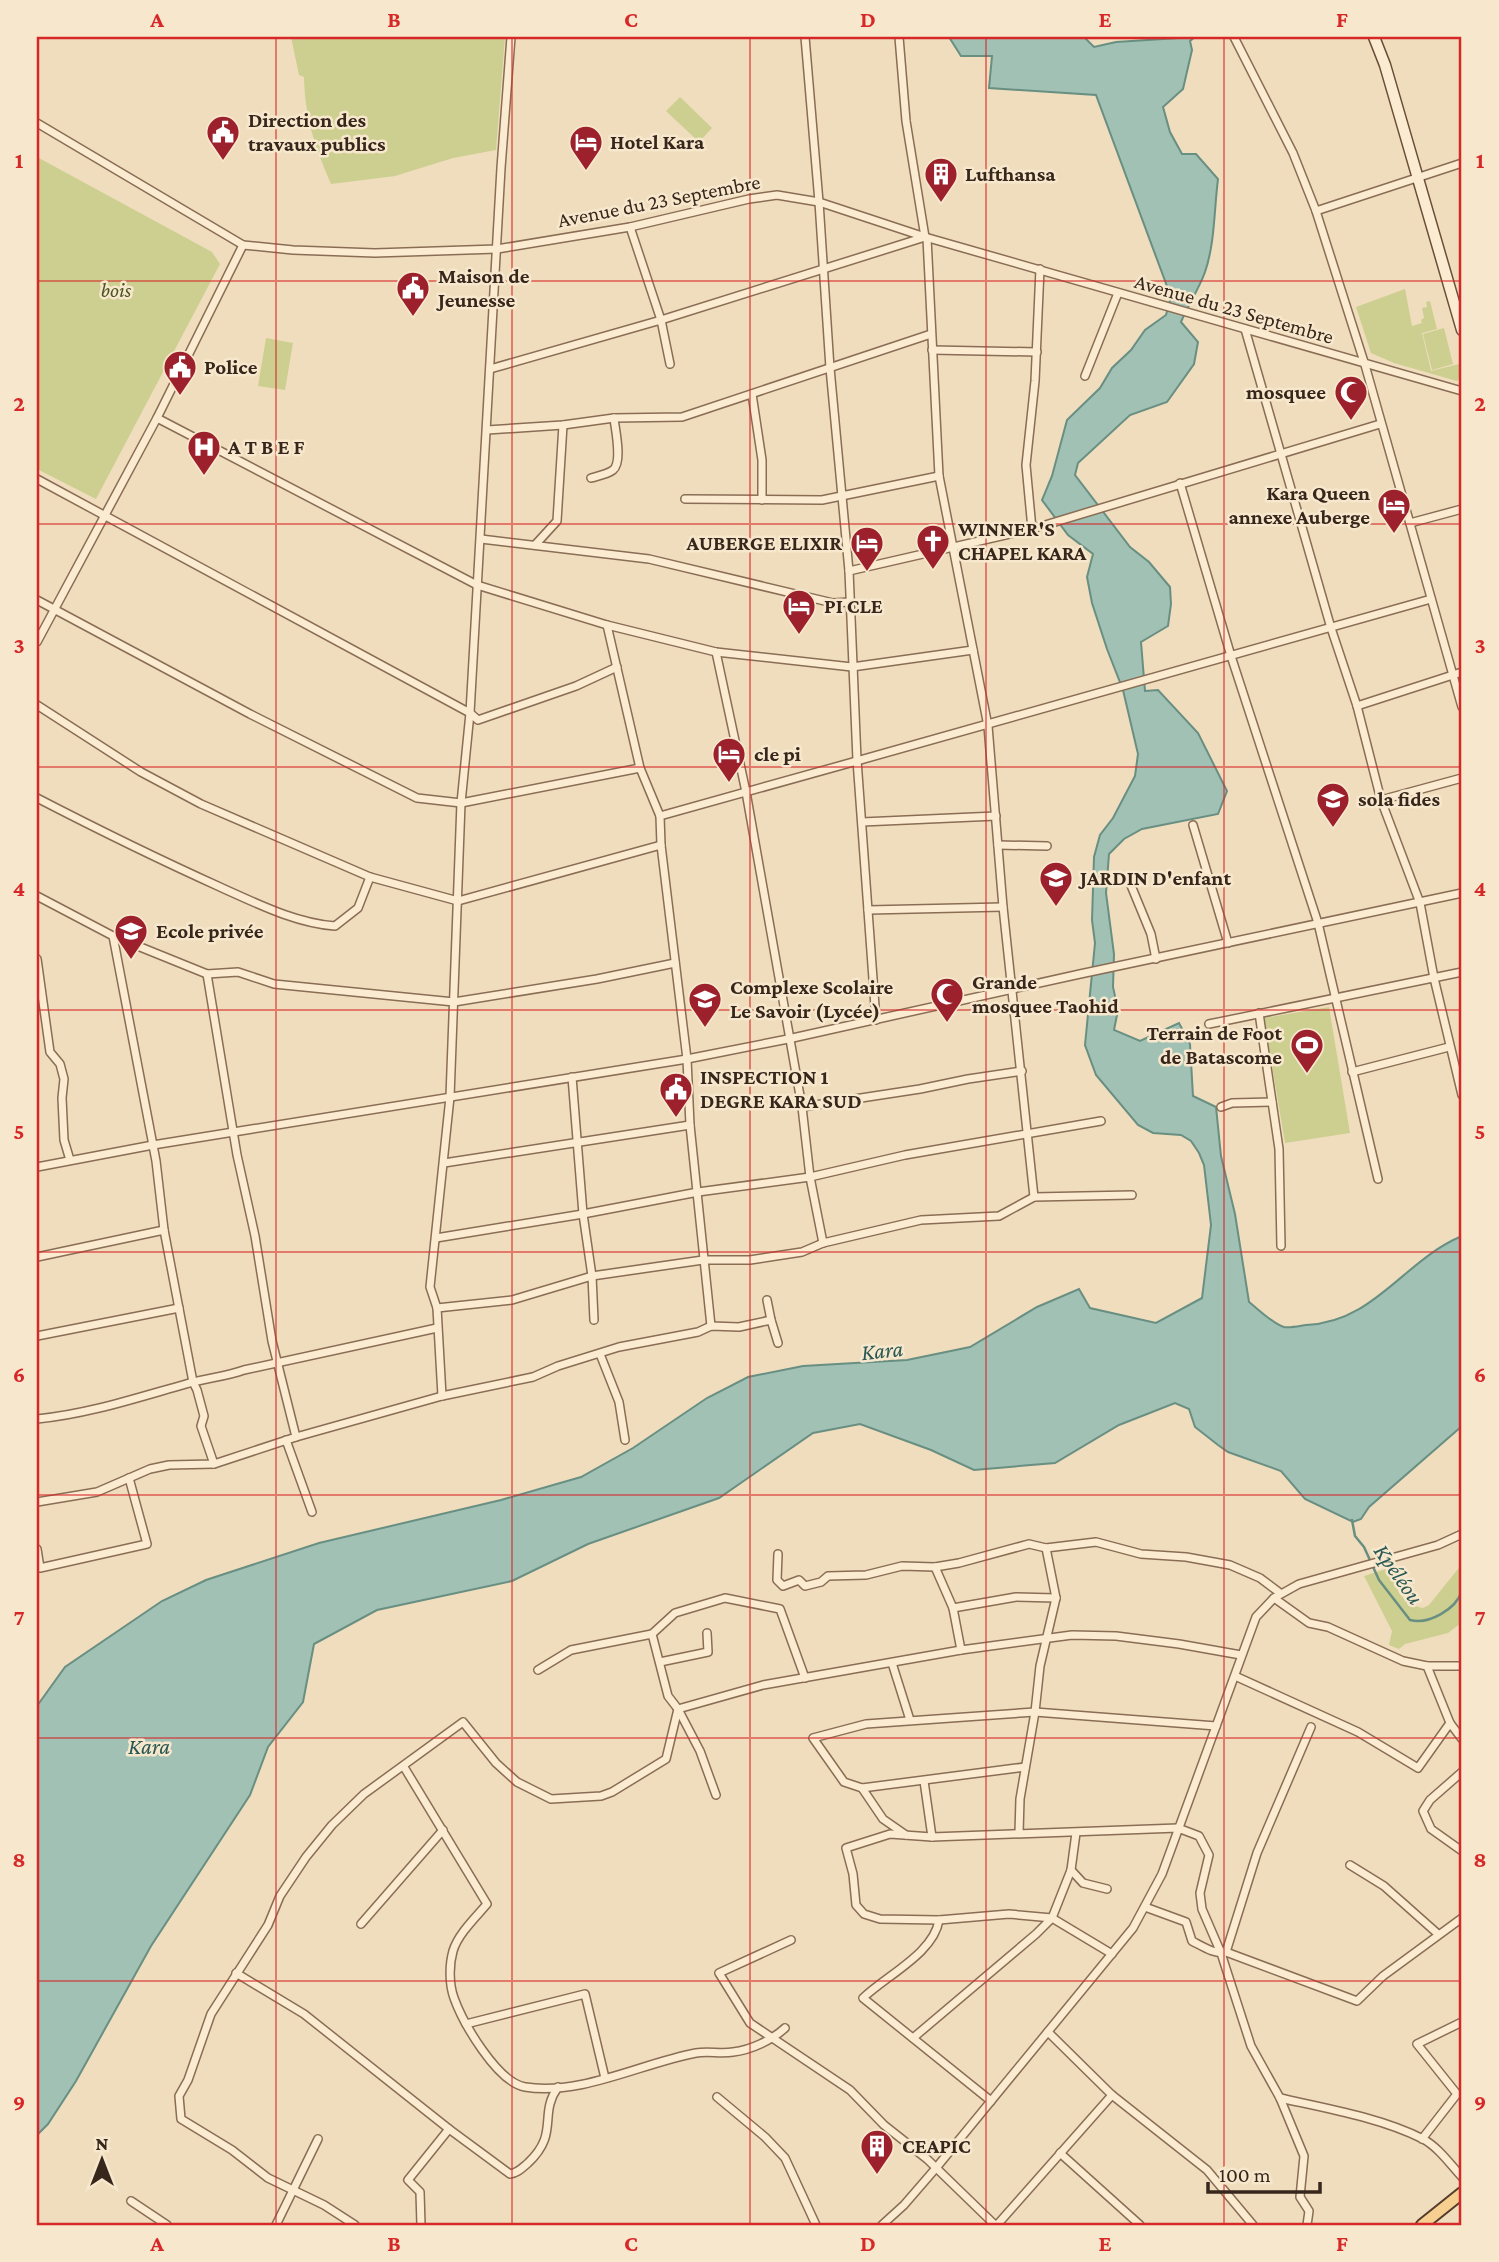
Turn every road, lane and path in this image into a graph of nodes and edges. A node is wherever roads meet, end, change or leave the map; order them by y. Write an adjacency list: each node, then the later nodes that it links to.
1 (511, 37): 14 (street)
2 (805, 37): 9 (street)
3 (899, 37): 12 (street)
4 (1234, 37): 10 (street)
5 (1374, 37): 8 (main road)
6 (37, 123): 13 (street, Avenue du 23 Septembre)
7 (1462, 163): 8 (street)
8 (1417, 177): 10 (street); 20 (main road)
9 (819, 202): 11 (street, Avenue du 23 Septembre); 12 (street, Avenue du 23 Septembre); 16 (street)
10 (1316, 211): 25 (street)
11 (630, 227): 14 (street, Avenue du 23 Septembre); 18 (street)
12 (926, 237): 15 (street, Avenue du 23 Septembre); 16 (street); 21 (street)
13 (243, 244): 14 (street, Avenue du 23 Septembre); 31 (street)
14 (497, 249): 27 (street)
15 (1040, 269): 17 (street, Avenue du 23 Septembre); 23 (street)
16 (824, 270): 18 (street); 26 (street)
17 (1118, 293): 19 (street, Avenue du 23 Septembre); 28 (street)
18 (661, 320): 24 (street); 27 (street)
19 (1245, 329): 25 (street, Avenue du 23 Septembre); 36 (street)
20 (1462, 330)
21 (931, 334): 22 (street); 26 (street)
22 (932, 350): 23 (street); 37 (street)
23 (1037, 352): 47 (street)
24 (670, 364)
25 (1364, 365): 29 (street, Avenue du 23 Septembre); 33 (street)
26 (830, 368): 30 (street); 41 (street)
27 (490, 369): 35 (street)
28 (1085, 376)
29 (1462, 391)
30 (752, 394): 32 (street); 43 (street)
31 (157, 418): 45 (street); 52 (street)
32 (614, 418): 34 (street); 38 (street)
33 (1380, 424): 36 (street); 46 (street)
34 (563, 425): 35 (street); 49 (street)
35 (487, 430): 48 (street)
36 (1280, 455): 40 (street); 58 (street)
37 (939, 476): 41 (street); 50 (street)
38 (592, 478)
39 (37, 479): 45 (street)
40 (1180, 483): 47 (street); 62 (street)
41 (843, 494): 43 (street); 51 (street)
42 (685, 499): 43 (street)
43 (762, 500)
44 (1462, 509): 46 (street)
45 (105, 514): 56 (street); 69 (street)
46 (1410, 523): 53 (street)
47 (1032, 529): 50 (street)
48 (481, 539): 49 (street); 52 (street)
49 (535, 545): 55 (street)
50 (953, 548): 51 (street); 60 (street)
51 (849, 571): 55 (street)
52 (477, 585): 57 (street); 69 (street)
53 (1431, 599): 58 (street); 65 (street)
54 (37, 600): 56 (street)
55 (850, 603): 64 (street)
56 (54, 609): 59 (street); 77 (street)
57 (607, 625): 61 (street); 63 (street)
58 (1331, 628): 62 (street); 67 (street)
59 (37, 642)
60 (973, 650): 64 (street); 70 (street)
61 (716, 652): 64 (street); 74 (street)
62 (1231, 656): 70 (street); 93 (street)
63 (617, 667): 69 (street); 72 (street)
64 (852, 667): 71 (street)
65 (1458, 674): 67 (street); 68 (street)
66 (37, 705): 85 (street)
67 (1357, 706): 76 (street)
68 (1462, 707)
69 (470, 713): 77 (street)
70 (988, 726): 71 (street); 79 (street)
71 (857, 760): 74 (street); 80 (street)
72 (640, 768): 77 (street); 78 (street)
73 (1462, 778): 76 (street)
74 (746, 792): 78 (street); 108 (street)
75 (37, 798): 85 (street)
76 (1381, 800): 90 (street)
77 (461, 803): 89 (street)
78 (660, 816): 82 (street)
79 (996, 816): 80 (street); 83 (street)
80 (862, 822): 92 (street)
81 (1193, 825): 95 (street)
82 (661, 845): 89 (street); 98 (street)
83 (998, 845): 84 (street); 91 (street)
84 (1047, 846)
85 (370, 877): 89 (street)
86 (1130, 883): 97 (street)
87 (1462, 893): 90 (street)
88 (37, 896): 94 (street)
89 (458, 901): 104 (street)
90 (1419, 903): 93 (street); 101 (street)
91 (1003, 907): 92 (street); 102 (street)
92 (868, 910): 106 (street)
93 (1318, 923): 95 (street); 103 (street)
94 (113, 936): 100 (street); 125 (street)
95 (1228, 943): 97 (street)
96 (37, 958): 126 (street)
97 (1156, 959): 102 (street)
98 (676, 963): 104 (street); 111 (street)
99 (1462, 972): 101 (street)
100 (207, 974): 104 (street); 122 (street)
101 (1434, 978): 103 (street); 109 (street)
102 (1012, 989): 106 (street); 112 (street)
103 (1335, 999): 105 (street); 113 (street)
104 (454, 1002): 116 (street)
105 (1259, 1013): 107 (street); 117 (street)
106 (876, 1020): 108 (street)
107 (1209, 1024)
108 (788, 1039): 111 (street); 118 (street)
109 (1450, 1049): 110 (street); 113 (street); 115 (street)
110 (1461, 1049)
111 (687, 1059): 114 (street); 121 (street)
112 (1022, 1071): 118 (street); 123 (street)
113 (1352, 1072): 130 (street)
114 (572, 1077): 116 (street); 124 (street)
115 (1462, 1095)
116 (450, 1097): 122 (street); 127 (street)
117 (1272, 1102): 119 (street); 138 (street)
118 (802, 1107): 129 (street)
119 (1221, 1107)
120 (1101, 1121): 123 (street)
121 (690, 1125): 124 (street); 131 (street)
122 (234, 1132): 125 (street); 152 (street)
123 (1029, 1133): 129 (street); 133 (street)
124 (577, 1144): 127 (street); 134 (street)
125 (153, 1145): 126 (street); 135 (street)
126 (70, 1160): 128 (street)
127 (443, 1163): 136 (street)
128 (37, 1167)
129 (810, 1177): 131 (street); 137 (street)
130 (1378, 1179)
131 (698, 1192): 134 (street); 140 (street)
132 (1132, 1195): 133 (street)
133 (1034, 1197): 137 (street)
134 (583, 1214): 136 (street); 141 (street)
135 (164, 1230): 139 (street); 143 (street)
136 (436, 1238): 144 (street)
137 (823, 1243): 140 (street)
138 (1281, 1246)
139 (37, 1257)
140 (703, 1260): 141 (street); 147 (street)
141 (592, 1276): 144 (street); 145 (street)
142 (767, 1300): 146 (street)
143 (179, 1308): 149 (street); 153 (street)
144 (437, 1308): 148 (street)
145 (594, 1320)
146 (771, 1320): 147 (street); 150 (street)
147 (711, 1326): 151 (street)
148 (438, 1328): 152 (street); 154 (street)
149 (37, 1336)
150 (778, 1343)
151 (600, 1354): 154 (street); 158 (street)
152 (277, 1363): 153 (street); 156 (street)
153 (193, 1382): 155 (street); 159 (street)
154 (442, 1396): 156 (street)
155 (37, 1419)
156 (296, 1437): 157 (street)
157 (286, 1440): 159 (street); 162 (street)
158 (625, 1440)
159 (214, 1464): 160 (street)
160 (129, 1478): 161 (street); 165 (street)
161 (37, 1502)
162 (312, 1512)
163 (1462, 1534): 168 (street)
164 (1046, 1548): 167 (street); 168 (street); 169 (street)
165 (37, 1549)
166 (778, 1554): 167 (street)
167 (935, 1567): 170 (street)
168 (1277, 1595): 175 (street); 179 (street)
169 (1056, 1598): 170 (street); 173 (street)
170 (953, 1608): 174 (street)
171 (706, 1633): 176 (street)
172 (652, 1634): 176 (street); 180 (street); 182 (street)
173 (1045, 1639): 174 (street); 175 (street); 184 (street)
174 (961, 1650): 177 (street)
175 (1241, 1655): 181 (street)
176 (660, 1662): 183 (street)
177 (892, 1663): 182 (street); 185 (street)
178 (1462, 1665): 179 (street)
179 (1427, 1667): 186 (street)
180 (538, 1670)
181 (1235, 1676): 186 (street); 187 (street)
182 (805, 1678): 183 (street)
183 (678, 1709): 190 (street); 195 (street)
184 (1035, 1712): 185 (street); 187 (street); 191 (street)
185 (910, 1720): 194 (street)
186 (1450, 1723): 189 (street)
187 (1216, 1726): 196 (street)
188 (1311, 1727): 213 (street)
189 (1462, 1739)
190 (404, 1767): 197 (street); 215 (street)
191 (1025, 1767): 193 (street); 198 (street)
192 (1462, 1772): 202 (street)
193 (924, 1781): 194 (street); 201 (street)
194 (862, 1788): 200 (street)
195 (716, 1795)
196 (1178, 1828): 199 (street); 206 (street); 213 (street)
197 (443, 1830): 210 (street); 217 (street)
198 (1019, 1833): 199 (street); 201 (street)
199 (1076, 1833): 204 (street)
200 (906, 1835): 201 (street); 209 (street)
201 (932, 1837)
202 (1462, 1851)
203 (1350, 1865): 211 (street)
204 (1071, 1870): 205 (street); 207 (street)
205 (1107, 1889)
206 (1145, 1907): 213 (street); 214 (street)
207 (1052, 1918): 209 (street); 214 (street); 221 (street)
208 (1462, 1919): 211 (street)
209 (939, 1920): 221 (street)
210 (361, 1924)
211 (1438, 1934): 213 (street)
212 (791, 1940): 220 (street)
213 (1224, 1953): 226 (street)
214 (1112, 1954): 219 (street)
215 (236, 1973): 228 (street); 234 (street)
216 (1462, 2022): 230 (street)
217 (466, 2024): 222 (street); 223 (street)
218 (785, 2028): 220 (street)
219 (1048, 2032): 224 (street); 227 (street)
220 (775, 2038): 222 (street); 232 (street)
221 (913, 2038): 227 (street)
222 (604, 2078): 223 (street)
223 (558, 2087): 228 (street)
224 (1112, 2095): 231 (street); 245 (street)
225 (717, 2097): 241 (street)
226 (1280, 2098): 230 (street); 246 (street)
227 (991, 2101): 232 (street)
228 (449, 2129): 240 (street)
229 (318, 2139): 234 (street)
230 (1422, 2139): 233 (street)
231 (1060, 2153): 243 (street); 244 (street)
232 (936, 2168): 242 (street); 243 (street)
233 (1462, 2177)
234 (292, 2190): 238 (street); 239 (street)
235 (1462, 2193): 247 (main road)
236 (131, 2201): 237 (street)
237 (167, 2225)
238 (276, 2225)
239 (355, 2225)
240 (421, 2225)
241 (816, 2225)
242 (882, 2225)
243 (996, 2225)
244 (1140, 2225)
245 (1253, 2225)
246 (1307, 2225)
247 (1422, 2225)

